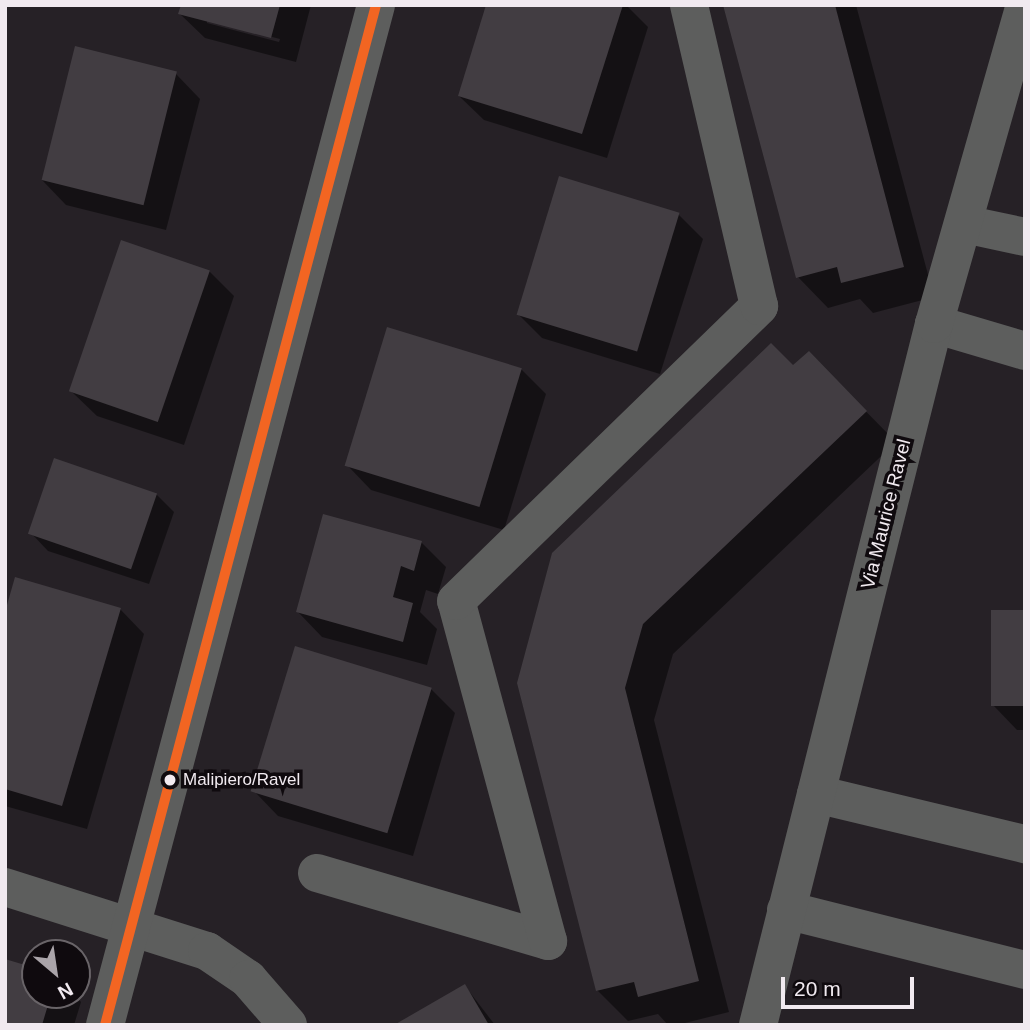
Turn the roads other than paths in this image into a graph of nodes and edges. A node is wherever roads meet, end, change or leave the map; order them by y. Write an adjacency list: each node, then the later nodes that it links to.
1 (376, 5): 13 (street)
2 (689, 5): 10 (street)
3 (1025, 5): 4 (street, Via Maurice Ravel)
4 (964, 224): 5 (street); 6 (street, Via Maurice Ravel)
5 (1025, 237)
6 (934, 324): 7 (street); 8 (street, Via Maurice Ravel)
7 (1025, 351)
8 (816, 794): 9 (street); 12 (street, Via Maurice Ravel)
9 (1025, 844)
10 (317, 873)
11 (5, 887): 13 (street)
12 (786, 910): 14 (street); 17 (street, Via Maurice Ravel)
13 (134, 926): 15 (street); 16 (street)
14 (1025, 970)
15 (105, 1025)
16 (288, 1025)
17 (758, 1025)

